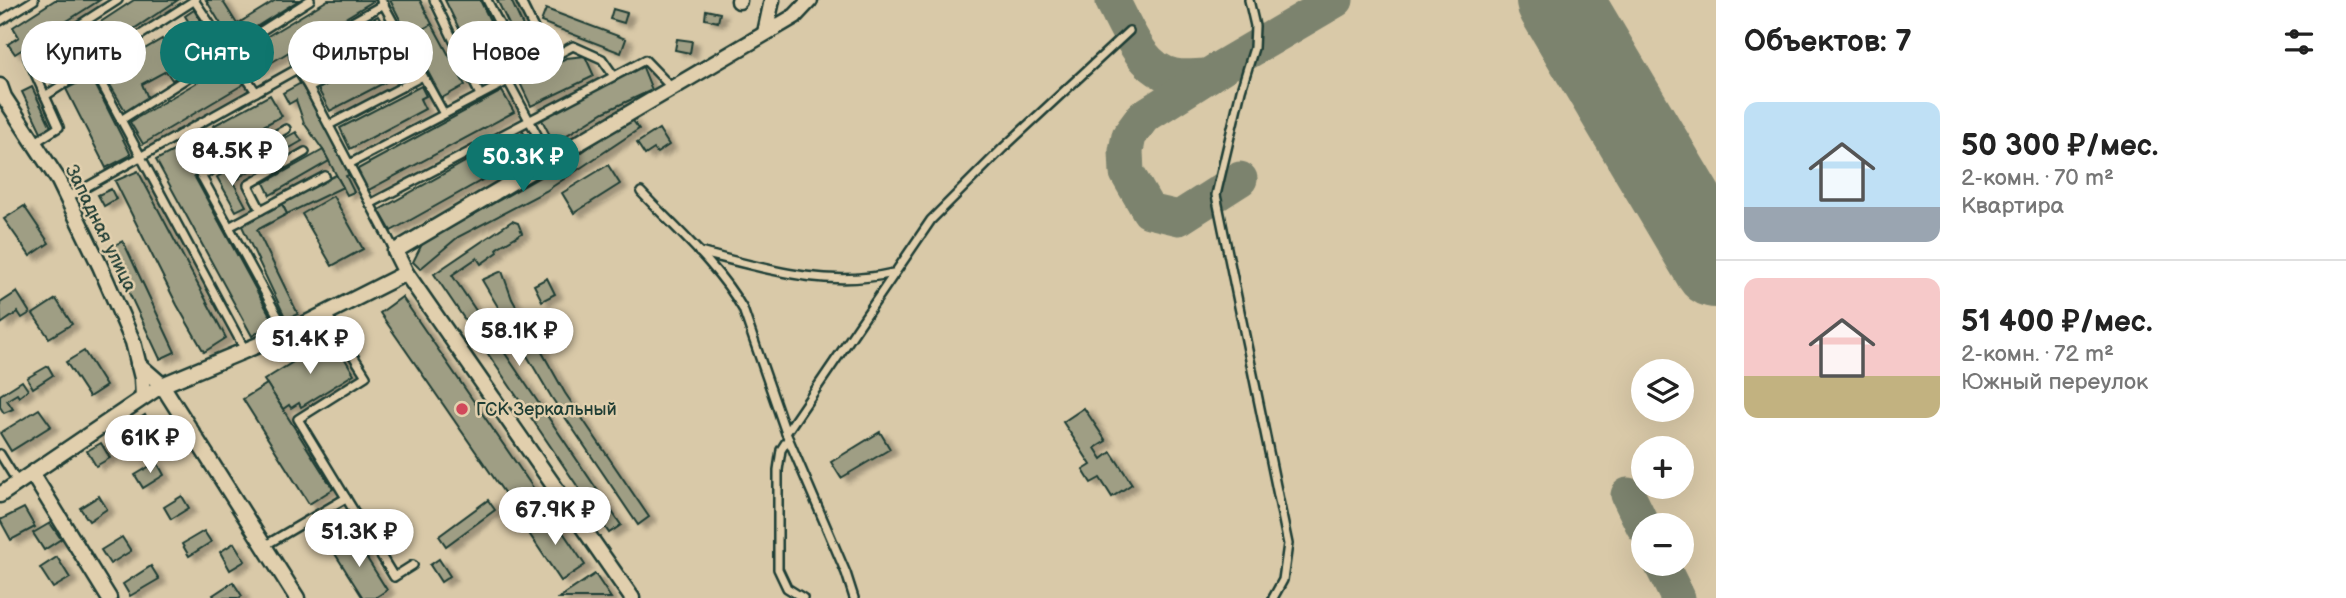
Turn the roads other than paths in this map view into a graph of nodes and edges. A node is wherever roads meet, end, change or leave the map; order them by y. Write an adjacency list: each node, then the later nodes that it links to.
1 (34, 0): 12 (lane)
2 (118, 0): 39 (lane)
3 (195, 0): 13 (lane); 19 (lane)
4 (310, 0): 18 (lane)
5 (434, 0): 40 (lane)
6 (487, 0): 16 (lane)
7 (520, 0): 17 (lane)
8 (772, 0): 21 (street)
9 (810, 0): 21 (street)
10 (1249, 0): 82 (lane)
11 (383, 2): 14 (lane); 15 (lane)
12 (0, 21)
13 (209, 21)
14 (351, 21)
15 (394, 21)
16 (498, 21)
17 (530, 21)
18 (274, 22)
19 (146, 31)
20 (1129, 31): 62 (lane)
21 (765, 33): 37 (street)
22 (564, 51): 24 (lane)
23 (288, 74): 38 (lane)
24 (614, 76): 37 (lane); 43 (lane)
25 (64, 84): 39 (lane)
26 (102, 84): 42 (lane)
27 (176, 84): 42 (lane)
28 (251, 84): 38 (lane)
29 (306, 84): 36 (lane)
30 (317, 84): 36 (lane)
31 (408, 84): 44 (lane)
32 (427, 84): 41 (lane)
33 (502, 84): 40 (lane)
34 (510, 84): 43 (lane)
35 (0, 86): 47 (street, Западная улица)
36 (309, 88): 44 (lane)
37 (672, 88): 50 (street)
38 (256, 92): 46 (lane)
39 (45, 96): 47 (lane)
40 (480, 96): 41 (lane)
41 (444, 114): 51 (lane)
42 (121, 120): 49 (lane)
43 (529, 120): 50 (lane); 56 (lane)
44 (329, 125): 51 (lane)
45 (286, 129): 52 (lane)
46 (179, 135): 49 (lane); 52 (lane)
47 (34, 144): 55 (street, Западная улица)
48 (305, 152): 57 (lane)
49 (141, 156): 55 (lane); 65 (lane)
50 (550, 159): 59 (street)
51 (349, 164): 56 (lane)
52 (201, 176): 58 (lane)
53 (325, 176): 57 (lane)
54 (641, 192): 60 (lane)
55 (67, 198): 66 (street, Западная улица)
56 (370, 204): 59 (lane)
57 (261, 210): 58 (lane)
58 (229, 227): 64 (lane)
59 (395, 251): 61 (street)
60 (698, 252): 62 (lane); 69 (lane)
61 (406, 273): 63 (street); 79 (street)
62 (894, 273): 69 (lane)
63 (326, 313): 64 (street); 74 (lane)
64 (287, 333): 65 (street)
65 (246, 351): 67 (street)
66 (138, 364): 67 (street); 68 (street, Западная улица)
67 (162, 385): 68 (street); 75 (street)
68 (143, 397): 71 (street)
69 (787, 436): 80 (lane); 81 (lane)
70 (0, 454): 72 (lane)
71 (33, 475): 72 (street); 77 (street)
72 (19, 483): 73 (street)
73 (0, 495)
74 (346, 498): 75 (lane); 76 (lane)
75 (264, 546): 78 (street)
76 (413, 565)
77 (108, 598)
78 (297, 598)
79 (632, 598)
80 (803, 598)
81 (854, 598)
82 (1273, 598)

